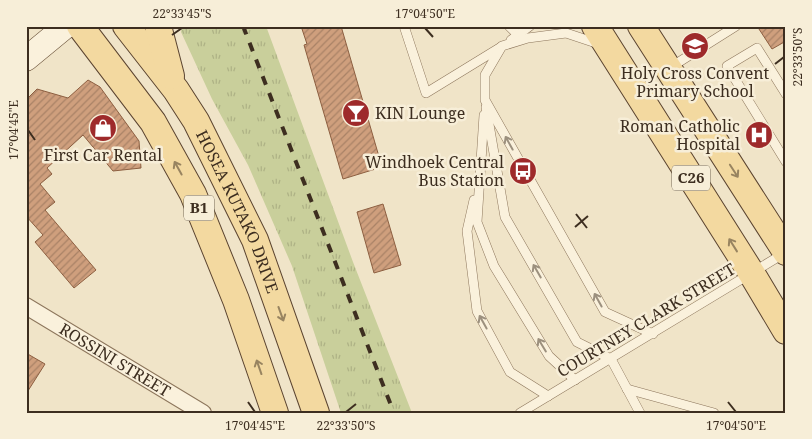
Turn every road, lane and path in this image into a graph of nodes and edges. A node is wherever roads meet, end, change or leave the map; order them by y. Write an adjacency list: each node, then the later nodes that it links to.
1 (66, 26): 13 (street)
2 (80, 26): 30 (main road, HOSEA KUTAKO DRIVE / B1, one-way to 2)
3 (126, 26): 15 (main road, HOSEA KUTAKO DRIVE / B1)
4 (158, 26): 15 (main road)
5 (404, 26): 12 (lane)
6 (509, 26): 10 (lane)
7 (530, 26): 10 (lane)
8 (641, 26): 14 (main road, C26)
9 (736, 26): 14 (lane)
10 (518, 35): 12 (lane)
11 (602, 37): 12 (lane); 21 (main road, C26, one-way to 11)
12 (502, 46): 17 (lane)
13 (26, 59)
14 (668, 69): 20 (main road, C26, one-way to 20)
15 (176, 90): 31 (main road, HOSEA KUTAKO DRIVE / B1, one-way to 31)
16 (786, 94): 18 (lane)
17 (485, 100): 19 (lane); 24 (lane, one-way to 17); 25 (lane, one-way to 17)
18 (786, 162)
19 (480, 176): 26 (lane, one-way to 19); 28 (lane, one-way to 19)
20 (786, 252): 21 (lane, COURTNEY CLARK STREET)
21 (752, 274): 23 (main road, C26); 24 (lane, COURTNEY CLARK STREET)
22 (26, 306): 29 (street, ROSSINI STREET)
23 (786, 331)
24 (653, 334): 25 (lane, COURTNEY CLARK STREET)
25 (611, 359): 26 (lane, COURTNEY CLARK STREET); 27 (lane)
26 (575, 380): 28 (lane, COURTNEY CLARK STREET)
27 (627, 389): 33 (lane); 34 (lane)
28 (548, 396): 32 (lane, COURTNEY CLARK STREET)
29 (203, 413)
30 (275, 413)
31 (316, 413)
32 (520, 413)
33 (640, 413)
34 (714, 413)

